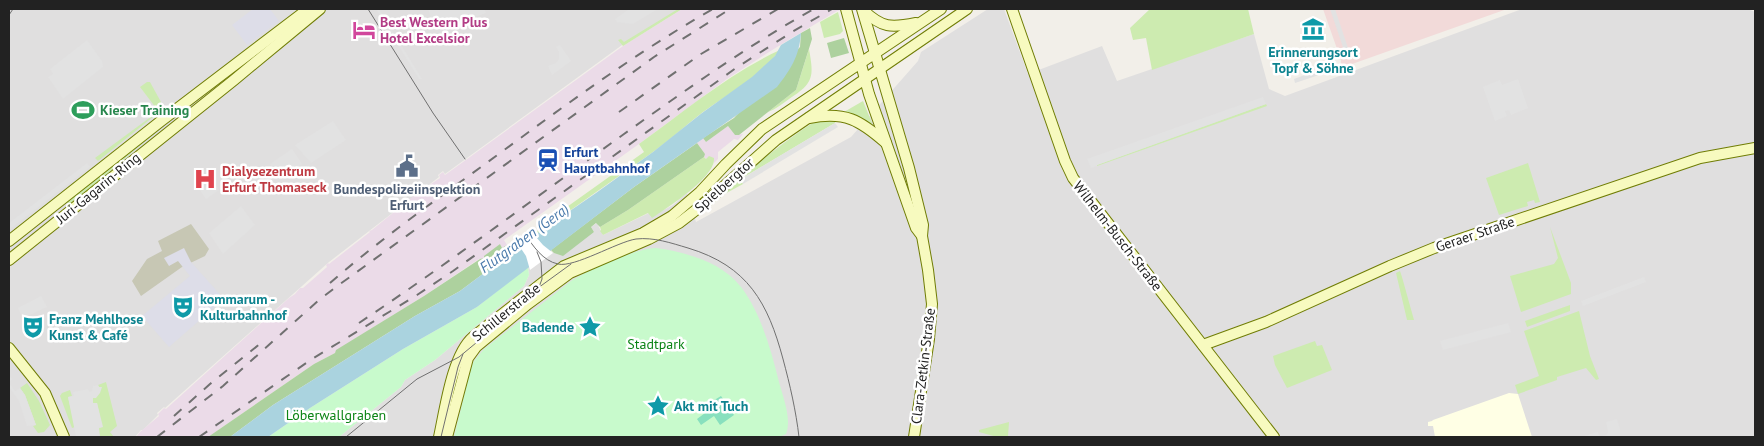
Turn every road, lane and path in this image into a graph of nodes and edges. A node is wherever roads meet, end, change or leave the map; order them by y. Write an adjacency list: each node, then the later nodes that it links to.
1 (308, 9): 13 (main road, Juri-Gagarin-Ring)
2 (320, 9): 14 (main road, Juri-Gagarin-Ring)
3 (846, 9): 10 (main road, Clara-Zetkin-Straße)
4 (863, 9): 8 (main road); 9 (main road, Clara-Zetkin-Straße)
5 (941, 9): 8 (main road, Spielbergtor)
6 (967, 9): 11 (main road, Spielbergtor)
7 (1012, 9): 28 (main road, Wilhelm-Busch-Straße)
8 (920, 22): 9 (main road, Spielbergtor)
9 (876, 53): 10 (main road, Spielbergtor); 11 (main road, Clara-Zetkin-Straße)
10 (861, 63): 12 (main road, Clara-Zetkin-Straße); 23 (main road, Spielbergtor)
11 (880, 68): 12 (main road, Spielbergtor); 20 (main road, Clara-Zetkin-Straße)
12 (865, 79): 15 (main road, Spielbergtor); 16 (main road, Clara-Zetkin-Straße)
13 (181, 106): 14 (main road); 18 (main road, Juri-Gagarin-Ring)
14 (188, 117): 19 (main road, Juri-Gagarin-Ring)
15 (805, 119): 16 (main road); 24 (main road, Spielbergtor)
16 (887, 144): 20 (main road, Clara-Zetkin-Straße)
17 (1755, 148): 28 (main road, Geraer Straße)
18 (65, 197): 19 (main road); 21 (main road, Juri-Gagarin-Ring)
19 (70, 210): 22 (main road, Juri-Gagarin-Ring)
20 (922, 236): 33 (main road, Clara-Zetkin-Straße)
21 (9, 241)
22 (9, 260)
23 (564, 266): 24 (main road); 25 (main road, Spielbergtor)
24 (585, 266): 25 (main road, Spielbergtor)
25 (554, 279): 26 (main road, Schillerstraße); 27 (main road, Schillerstraße)
26 (536, 287): 27 (main road); 31 (main road, Schillerstraße)
27 (528, 304): 32 (main road, Schillerstraße)
28 (1203, 345): 34 (main road, Wilhelm-Busch-Straße)
29 (9, 348): 30 (main road)
30 (64, 437)
31 (439, 437)
32 (447, 437)
33 (914, 437)
34 (1274, 437)

